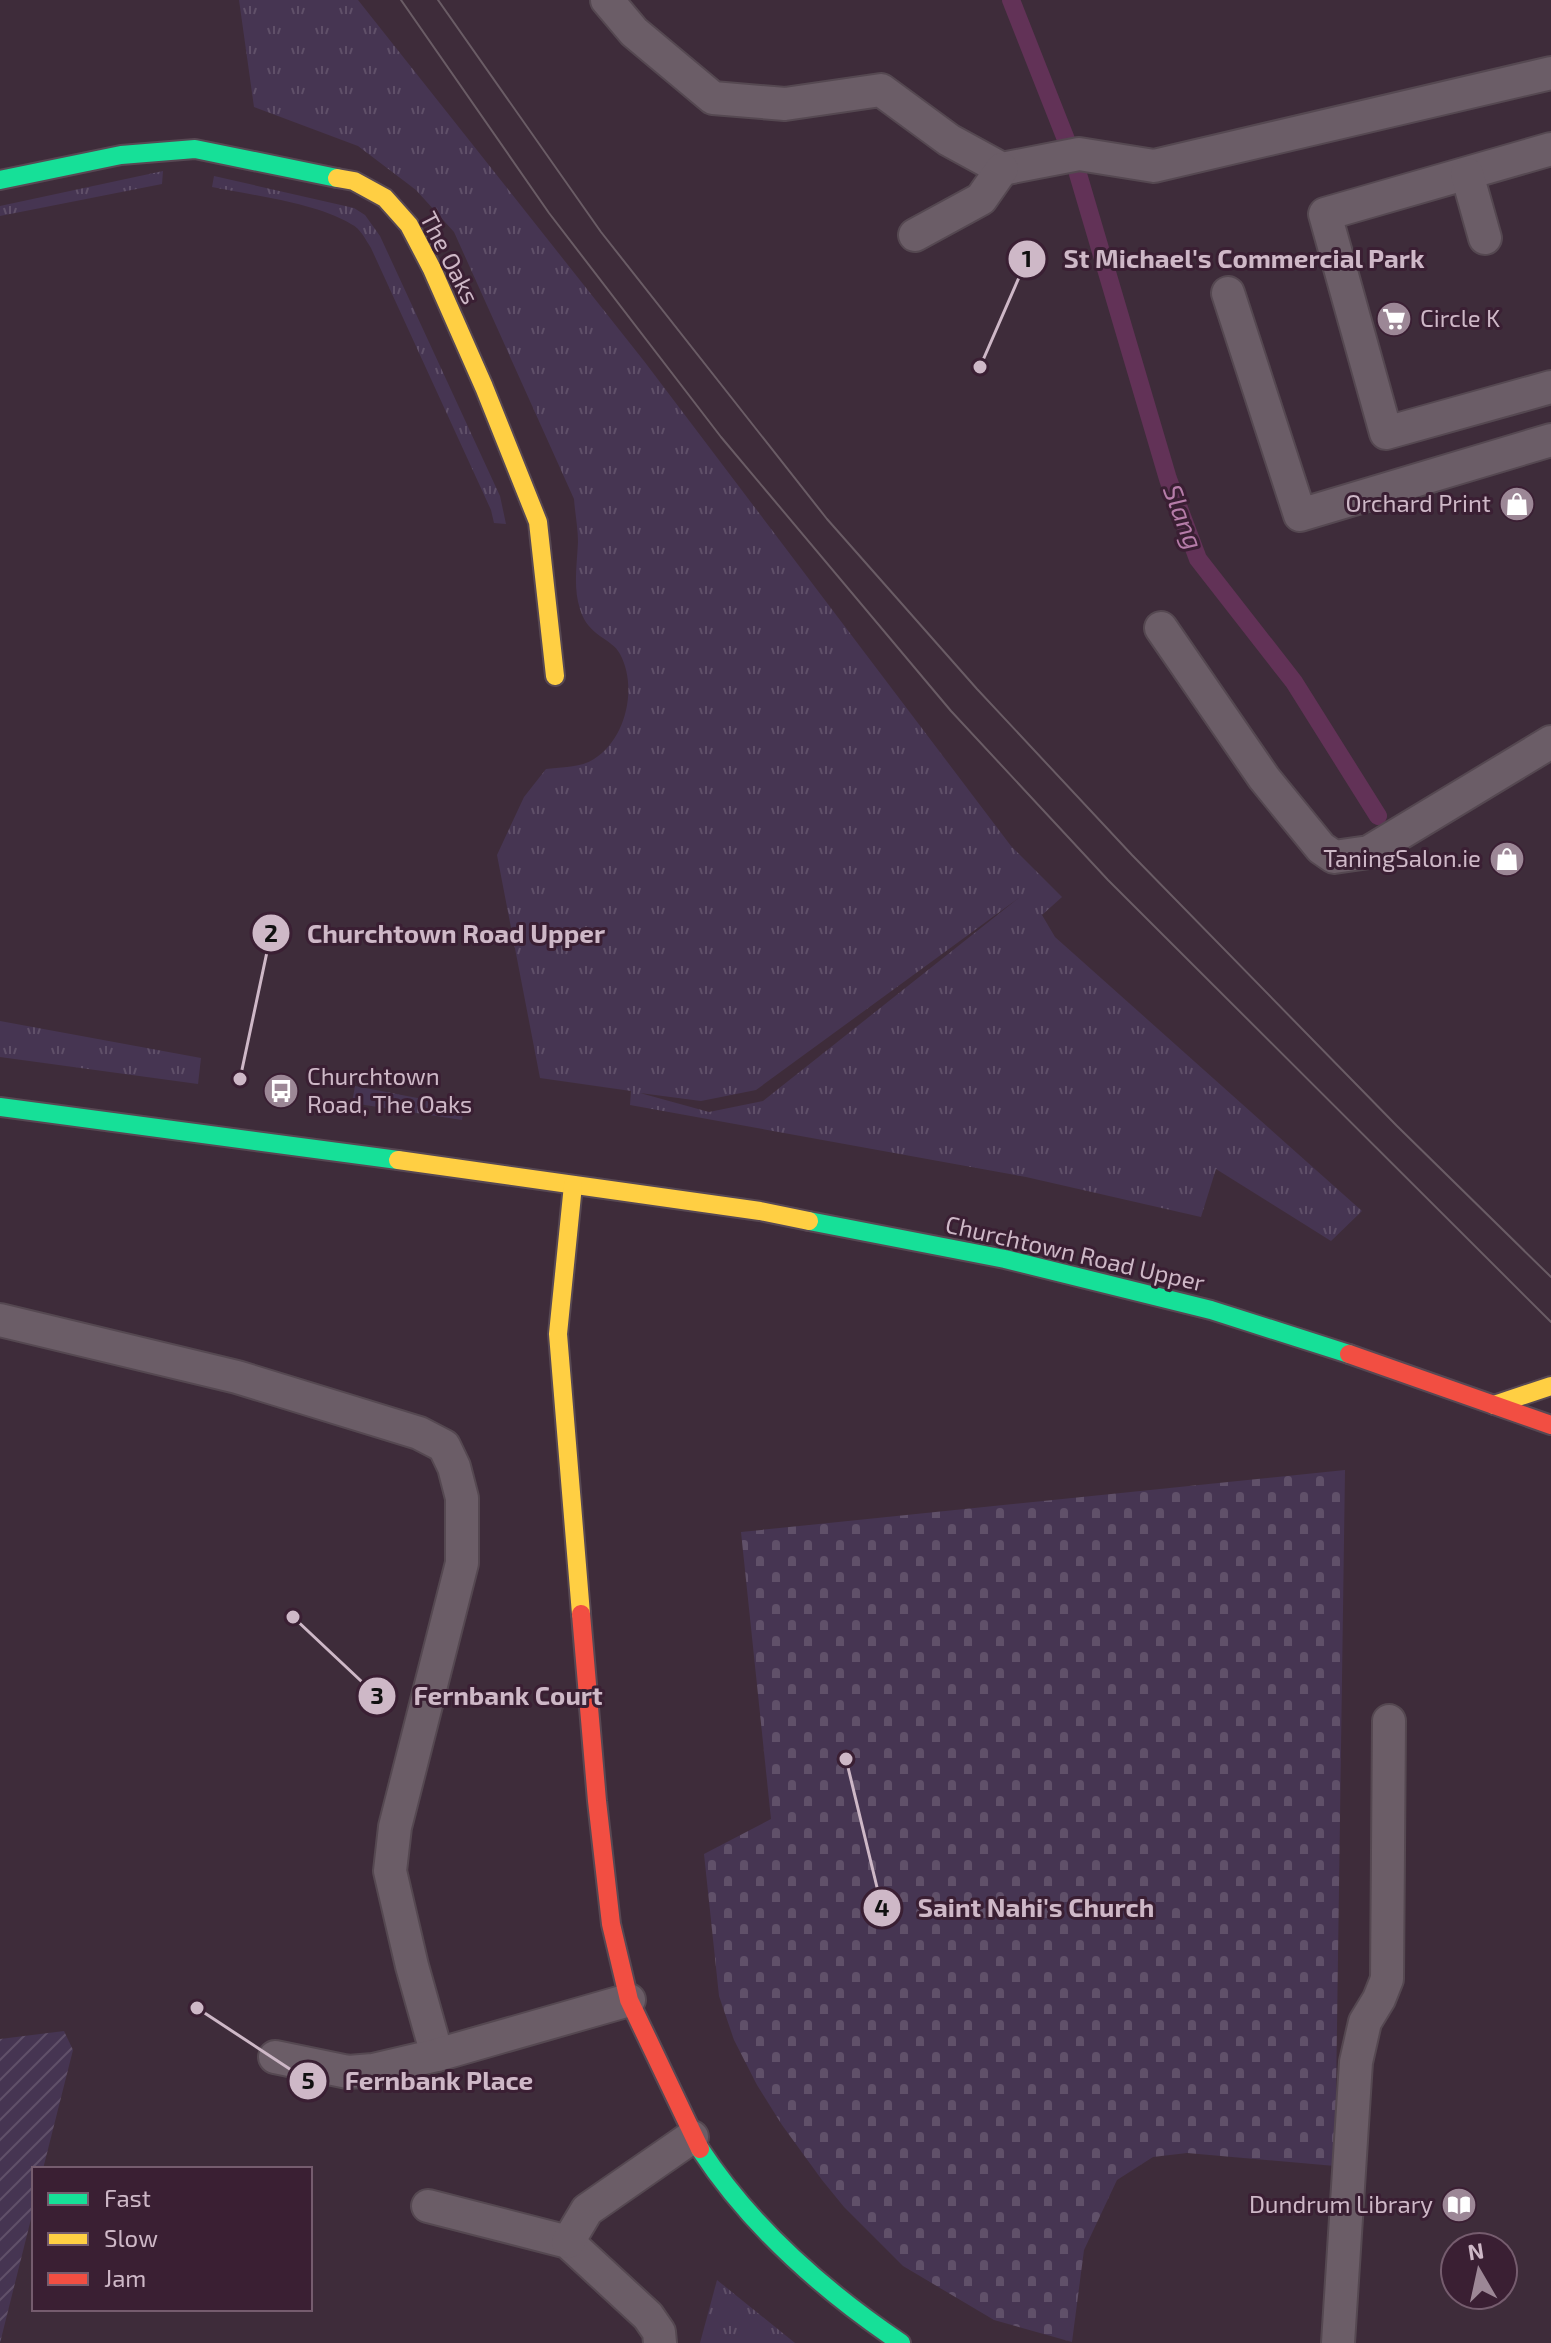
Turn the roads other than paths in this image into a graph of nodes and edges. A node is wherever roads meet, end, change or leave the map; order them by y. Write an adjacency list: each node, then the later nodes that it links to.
1 (607, 0): 4 (lane)
2 (1551, 73): 4 (lane)
3 (1551, 149): 5 (lane)
4 (1002, 169): 7 (lane)
5 (1467, 174): 8 (lane); 10 (lane)
6 (0, 180): 13 (street, The Oaks)
7 (915, 235)
8 (1485, 238)
9 (1228, 293): 11 (lane)
10 (1534, 384)
11 (1551, 440)
12 (1161, 628): 14 (lane)
13 (555, 676)
14 (1551, 742)
15 (0, 1107): 16 (street, Churchtown Road Upper)
16 (573, 1185): 19 (street, Churchtown Road Upper); 22 (street)
17 (0, 1320): 23 (lane)
18 (1551, 1386): 19 (street)
19 (1494, 1405): 20 (street, Churchtown Road Upper)
20 (1551, 1425)
21 (1389, 1721): 30 (lane)
22 (629, 2000): 23 (lane); 25 (street)
23 (437, 2055): 24 (lane)
24 (275, 2057)
25 (692, 2137): 27 (lane); 29 (street)
26 (428, 2206): 27 (lane)
27 (568, 2242): 28 (lane)
28 (660, 2343)
29 (901, 2343)
30 (1338, 2343)

